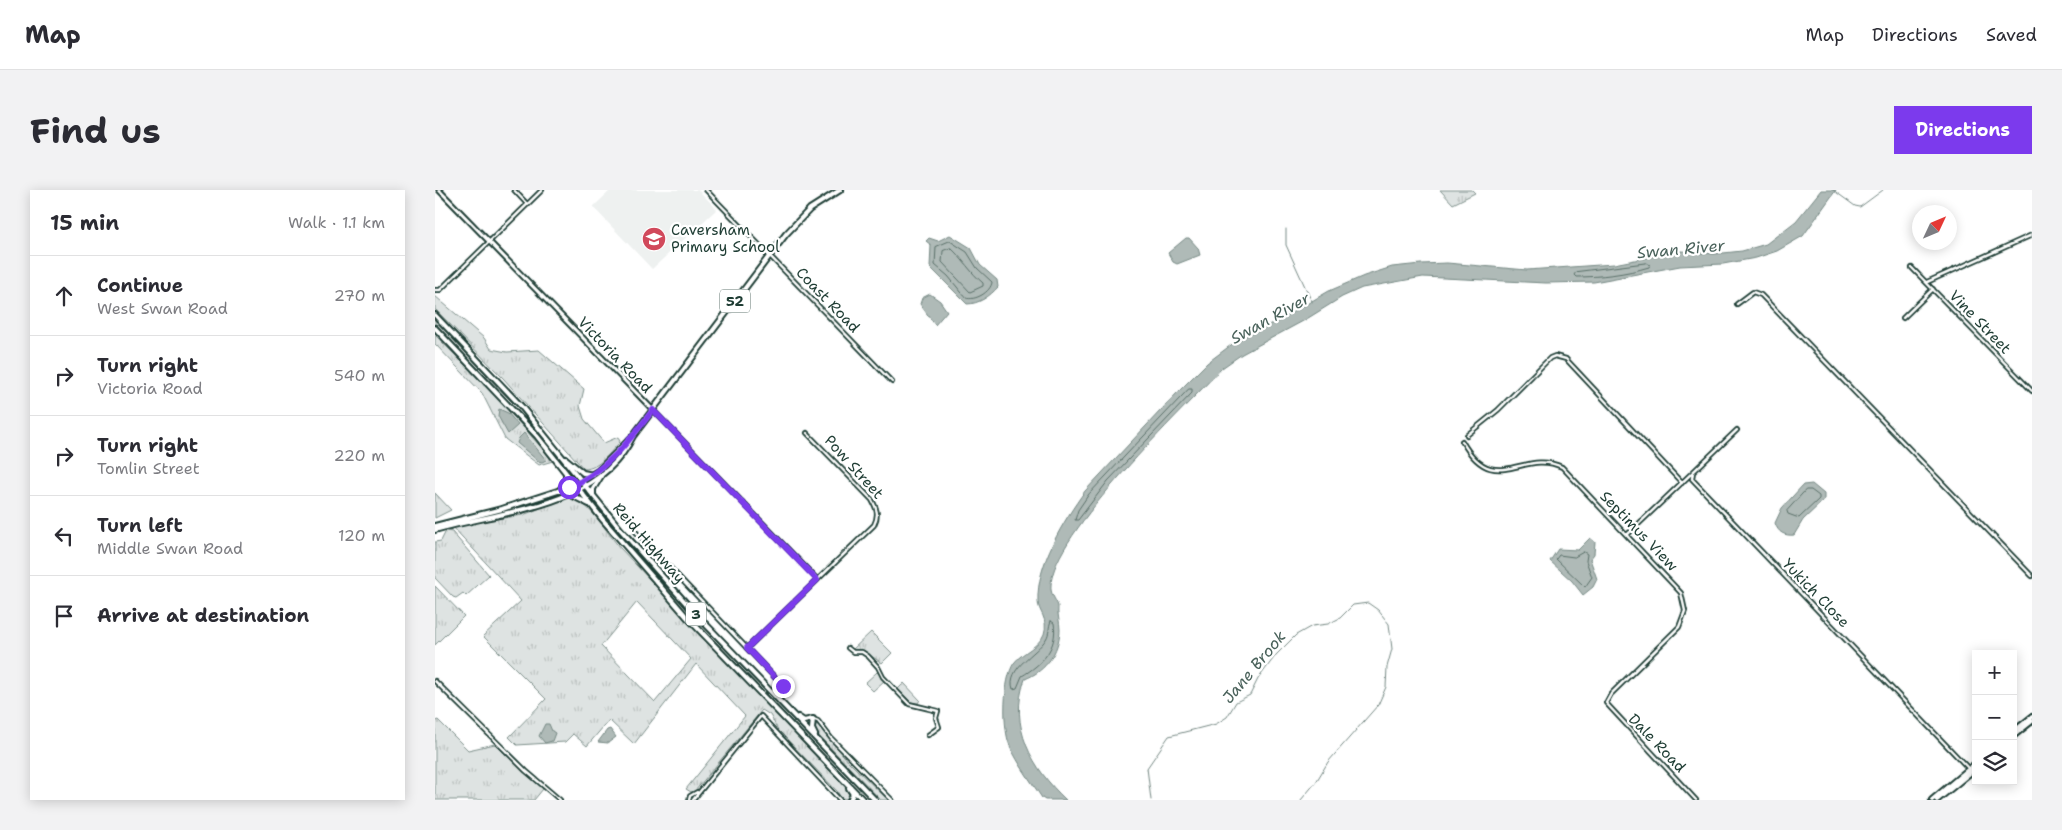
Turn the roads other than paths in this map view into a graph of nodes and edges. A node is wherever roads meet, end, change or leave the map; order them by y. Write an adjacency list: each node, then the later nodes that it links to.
1 (439, 190): 8 (street, Victoria Road)
2 (513, 190): 6 (street)
3 (542, 190): 6 (street)
4 (706, 190): 9 (street, Coast Road)
5 (840, 190): 9 (main road, 52)
6 (527, 204): 8 (street)
7 (2032, 235): 11 (street)
8 (489, 242): 13 (street); 20 (street, Victoria Road)
9 (770, 256): 18 (street, Coast Road); 20 (main road, 52)
10 (1912, 268): 11 (street, Vine Street)
11 (1927, 282): 12 (street, Vine Street)
12 (1933, 289): 16 (street); 19 (street, Vine Street)
13 (435, 290)
14 (1737, 304): 44 (street)
15 (435, 315): 26 (main road, Reid Highway / 3)
16 (1903, 318)
17 (435, 328): 28 (main road, Reid Highway / 3)
18 (892, 382)
19 (2032, 391)
20 (653, 410): 24 (main road, 52); 45 (street, Victoria Road)
21 (1737, 430): 27 (street)
22 (807, 433): 45 (street, Pow Street)
23 (1467, 435): 32 (street)
24 (633, 436): 29 (main road, 52); 30 (main road, 52)
25 (1463, 441): 43 (street, Septimus View)
26 (564, 458): 29 (main road); 31 (main road, Reid Highway / 3)
27 (1693, 472): 32 (street); 61 (street, Yukich Close)
28 (567, 474): 33 (main road, Reid Highway / 3); 36 (main road)
29 (593, 474): 31 (main road, 52)
30 (601, 476): 34 (main road, 52); 38 (main road)
31 (582, 482): 33 (main road, 52); 34 (main road, Reid Highway / 3)
32 (1682, 483): 43 (street)
33 (575, 484): 35 (main road, Reid Highway / 3); 36 (main road, 52)
34 (585, 486): 35 (main road, 52); 38 (main road, Reid Highway / 3)
35 (579, 489): 37 (main road, 52); 39 (main road, Reid Highway / 3)
36 (559, 491): 40 (main road, 52)
37 (569, 494): 39 (main road); 41 (main road, 52)
38 (593, 496): 51 (main road, Reid Highway / 3)
39 (591, 505): 60 (main road, Reid Highway / 3)
40 (435, 526)
41 (435, 530)
42 (636, 532): 46 (street)
43 (1627, 535): 50 (street, Septimus View)
44 (2032, 576)
45 (817, 580): 46 (street)
46 (747, 648): 49 (street)
47 (848, 648): 57 (street)
48 (435, 680): 62 (street)
49 (783, 686)
50 (1606, 701): 69 (street, Dale Road)
51 (785, 706): 53 (main road); 58 (main road, Reid Highway / 3)
52 (2032, 717): 55 (main road)
53 (813, 719): 58 (main road); 68 (street)
54 (2032, 721): 56 (main road)
55 (2017, 729)
56 (2017, 733)
57 (928, 735)
58 (826, 748): 67 (main road, Reid Highway / 3)
59 (1972, 768): 61 (main road)
60 (833, 769): 65 (main road); 66 (main road, Reid Highway / 3)
61 (1970, 770): 70 (main road); 71 (main road)
62 (559, 800)
63 (691, 800): 64 (street)
64 (840, 800)
65 (850, 800)
66 (863, 800)
67 (875, 800)
68 (892, 800)
69 (1696, 800)
70 (1932, 800)
71 (1937, 800)

